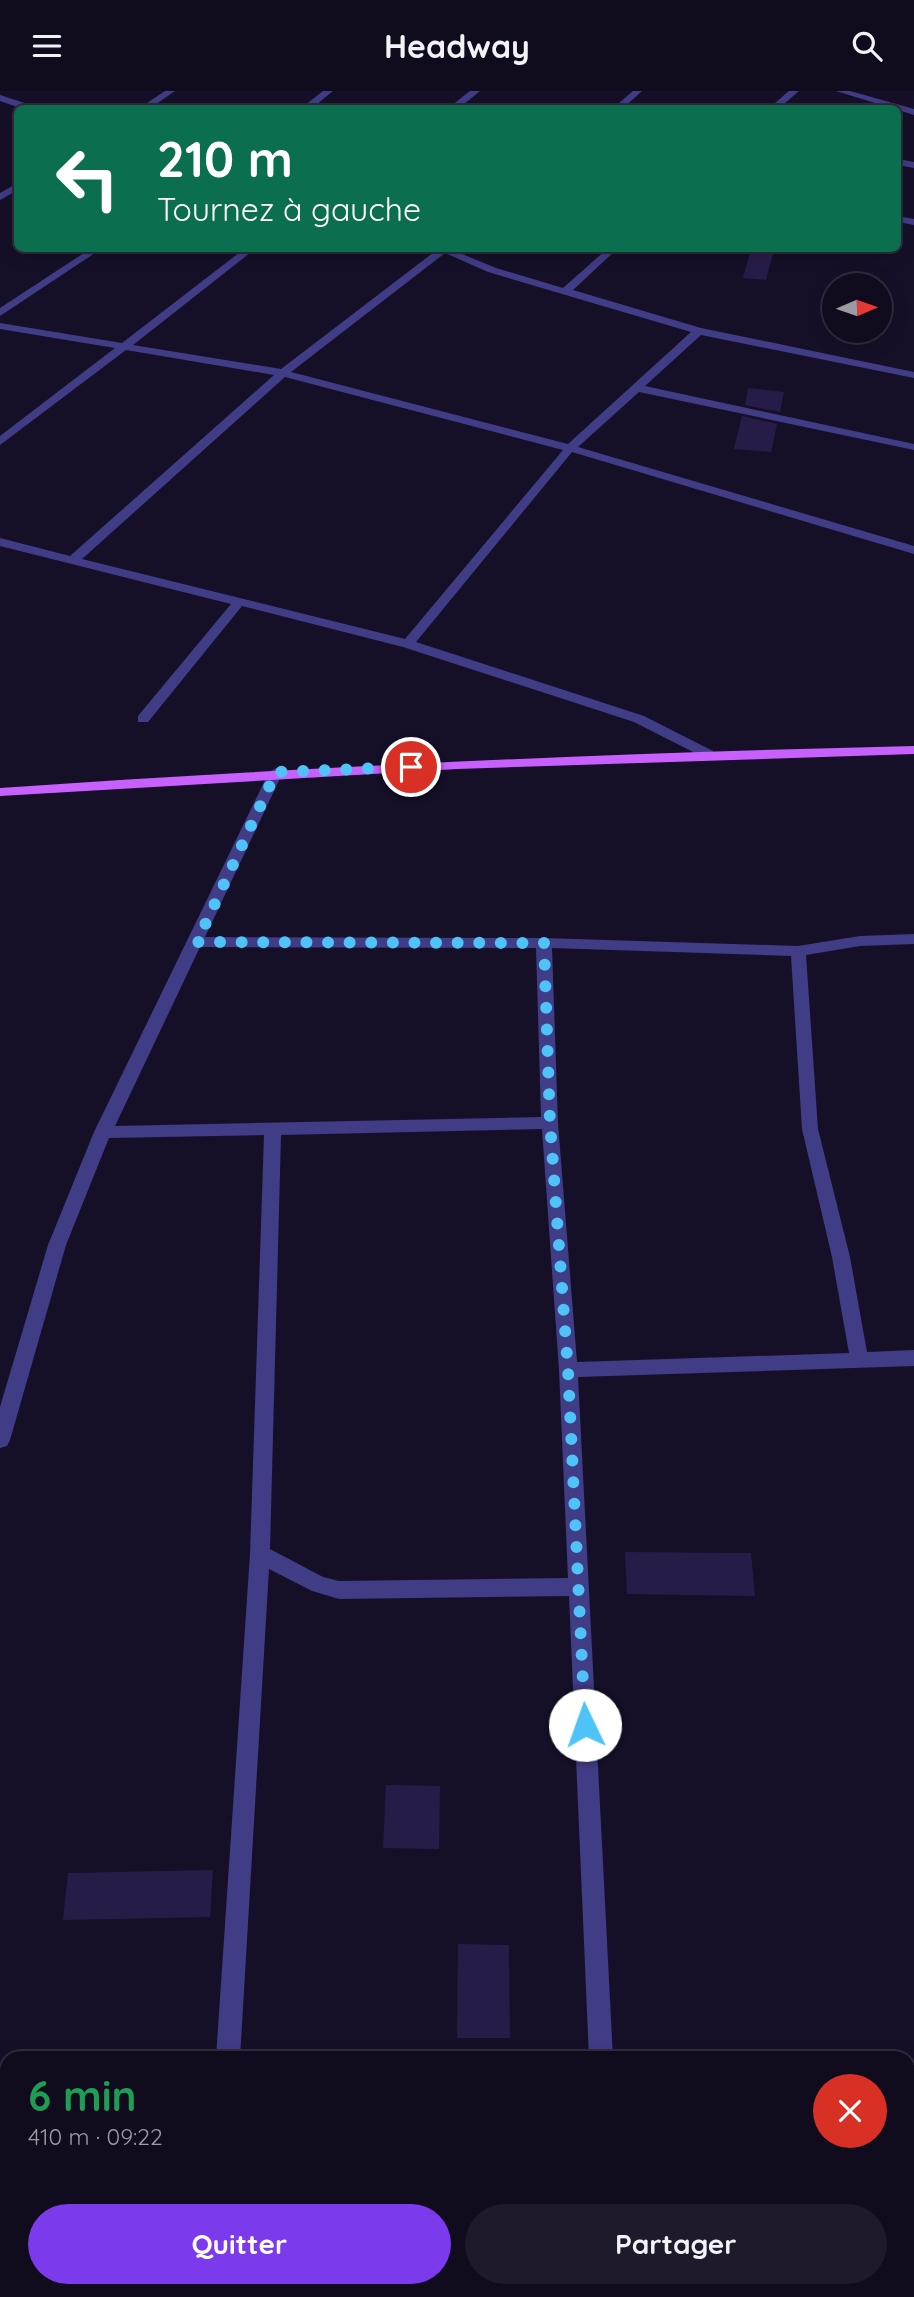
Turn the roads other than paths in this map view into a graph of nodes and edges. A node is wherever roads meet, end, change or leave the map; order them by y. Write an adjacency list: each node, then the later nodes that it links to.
1 (171, 91): 9 (street)
2 (329, 91): 10 (street)
3 (476, 91): 11 (street)
4 (638, 91): 12 (street)
5 (795, 91): 13 (street)
6 (840, 91): 14 (street)
7 (0, 98): 8 (street)
8 (22, 105)
9 (148, 105)
10 (309, 105)
11 (457, 105)
12 (621, 105)
13 (777, 105)
14 (889, 105)
15 (92, 252): 21 (street)
16 (246, 252): 24 (street)
17 (439, 252): 25 (street)
18 (450, 252): 20 (street)
19 (609, 252): 20 (street)
20 (566, 290): 23 (street)
21 (0, 313)
22 (0, 326): 24 (street)
23 (699, 331): 26 (street); 27 (street)
24 (122, 347): 25 (street); 28 (street)
25 (283, 373): 30 (street); 33 (street)
26 (914, 375)
27 (638, 388): 29 (street); 30 (street)
28 (0, 442)
29 (914, 447)
30 (570, 448): 32 (street); 35 (street)
31 (0, 542): 33 (street)
32 (914, 550)
33 (72, 561): 34 (street)
34 (238, 603): 35 (street); 36 (street)
35 (408, 644): 38 (street)
36 (143, 719)
37 (914, 750): 38 (main road)
38 (708, 754): 39 (main road)
39 (276, 772): 40 (main road); 42 (street)
40 (0, 792)
41 (914, 939): 44 (street)
42 (197, 942): 43 (street); 47 (street)
43 (544, 943): 44 (street); 45 (street)
44 (798, 951): 48 (street)
45 (550, 1123): 46 (street); 50 (street)
46 (273, 1129): 47 (street); 52 (street)
47 (103, 1132): 51 (street)
48 (859, 1358): 49 (street); 50 (street)
49 (914, 1358)
50 (568, 1370): 53 (street)
51 (0, 1440)
52 (260, 1554): 53 (street); 54 (street)
53 (579, 1587): 55 (street)
54 (228, 2051)
55 (601, 2051)

